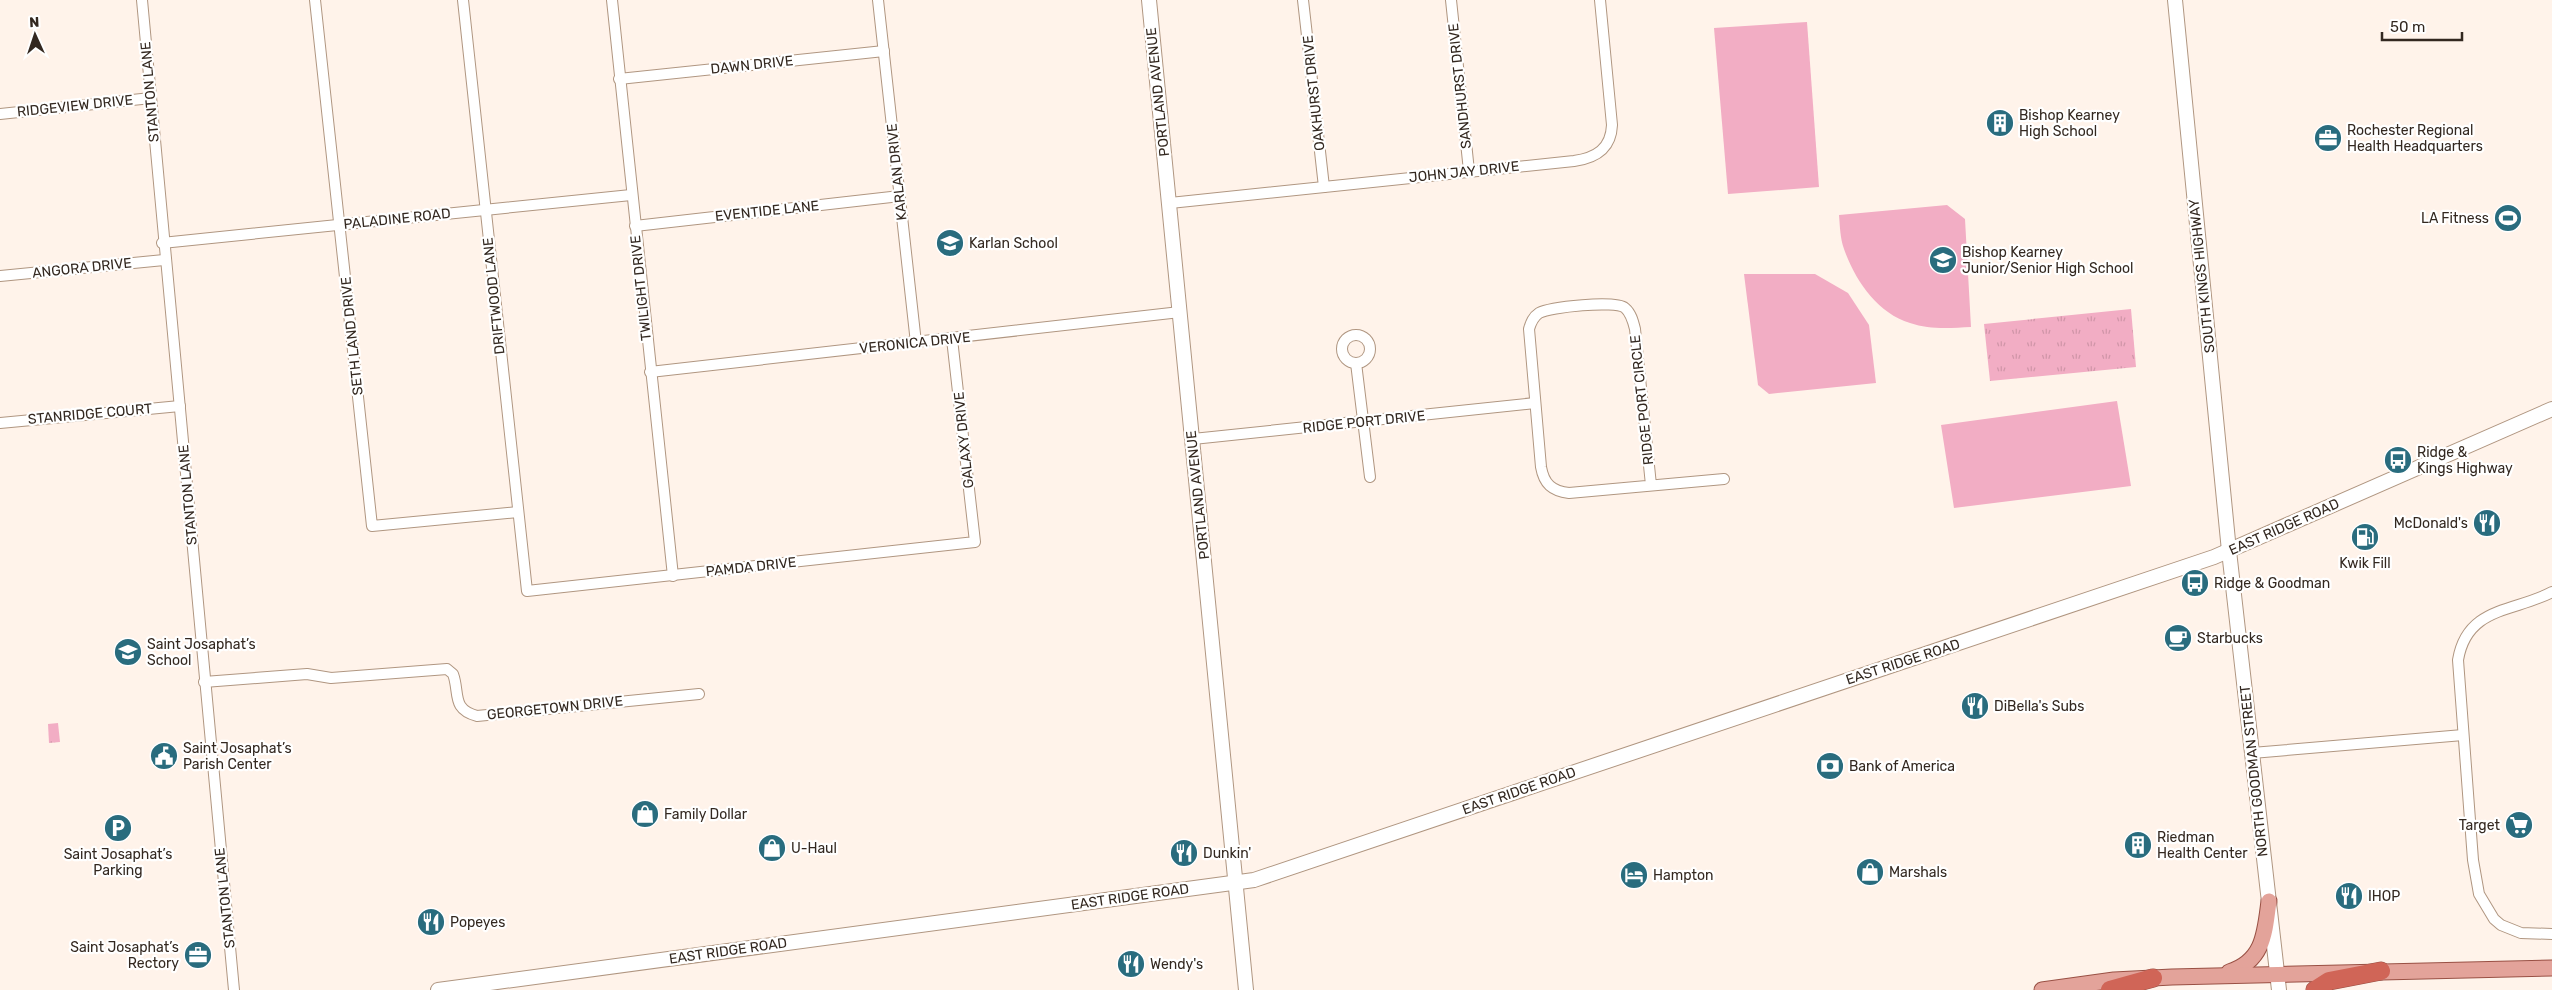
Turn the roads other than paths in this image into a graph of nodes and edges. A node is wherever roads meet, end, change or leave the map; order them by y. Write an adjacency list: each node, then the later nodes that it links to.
1 (142, 0): 13 (street, STANTON LANE)
2 (315, 0): 21 (street, SETH LAND DRIVE)
3 (463, 0): 20 (street, DRIFTWOOD LANE)
4 (612, 0): 12 (street, TWILIGHT DRIVE)
5 (878, 0): 11 (street, KARLAN DRIVE)
6 (1149, 0): 19 (main road, PORTLAND AVENUE)
7 (1303, 0): 16 (street, OAKHURST DRIVE)
8 (1451, 0): 15 (street, SANDHURST DRIVE)
9 (1600, 0): 15 (street, JOHN JAY DRIVE)
10 (2175, 0): 42 (main road, SOUTH KINGS HIGHWAY)
11 (884, 51): 12 (street, DAWN DRIVE); 18 (street, KARLAN DRIVE)
12 (619, 78): 17 (street, TWILIGHT DRIVE)
13 (150, 98): 14 (street, RIDGEVIEW DRIVE); 23 (street, STANTON LANE)
14 (0, 114)
15 (1469, 171): 16 (street, JOHN JAY DRIVE)
16 (1324, 186): 19 (street, JOHN JAY DRIVE)
17 (631, 195): 20 (street, PALADINE ROAD); 22 (street, TWILIGHT DRIVE)
18 (900, 196): 22 (street, EVENTIDE LANE); 28 (street, KARLAN DRIVE)
19 (1170, 203): 26 (main road, PORTLAND AVENUE)
20 (485, 210): 21 (street, PALADINE ROAD); 40 (street, DRIFTWOOD LANE)
21 (340, 225): 23 (street, PALADINE ROAD); 40 (street, SETH LAND DRIVE)
22 (635, 226): 30 (street, TWILIGHT DRIVE)
23 (162, 243): 24 (street, STANTON LANE)
24 (164, 260): 25 (street, ANGORA DRIVE); 32 (street, STANTON LANE)
25 (0, 276)
26 (1180, 312): 27 (street, VERONICA DRIVE); 36 (main road, PORTLAND AVENUE)
27 (952, 339): 28 (street, VERONICA DRIVE); 41 (street, GALAXY DRIVE)
28 (916, 343): 30 (street, VERONICA DRIVE)
29 (1356, 364): 34 (street)
30 (650, 372): 43 (street, TWILIGHT DRIVE)
31 (1535, 403): 34 (street, RIDGE PORT DRIVE); 39 (street, RIDGE PORT CIRCLE); 39 (street, RIDGE PORT CIRCLE)
32 (180, 406): 35 (street, STANRIDGE COURT); 46 (street, STANTON LANE)
33 (2552, 409): 42 (main road, EAST RIDGE ROAD)
34 (1364, 422): 36 (street, RIDGE PORT DRIVE); 37 (street)
35 (0, 423)
36 (1193, 439): 50 (main road, PORTLAND AVENUE)
37 (1370, 477)
38 (1724, 478): 39 (street)
39 (1651, 485)
40 (518, 512): 44 (street, DRIFTWOOD LANE)
41 (975, 542): 43 (street, PAMDA DRIVE)
42 (2229, 551): 49 (main road, NORTH GOODMAN STREET); 50 (main road, EAST RIDGE ROAD)
43 (673, 576): 44 (street, PAMDA DRIVE)
44 (527, 591)
45 (2552, 592): 48 (street)
46 (204, 682): 47 (street, GEORGETOWN DRIVE); 58 (street, STANTON LANE)
47 (699, 694)
48 (2463, 735): 49 (street); 52 (street)
49 (2252, 753): 51 (main road, NORTH GOODMAN STREET)
50 (1235, 883): 59 (main road, EAST RIDGE ROAD); 60 (main road, PORTLAND AVENUE)
51 (2268, 900): 55 (main road, NORTH GOODMAN STREET); 56 (main road)
52 (2552, 934)
53 (2552, 968): 54 (main road)
54 (2382, 971): 55 (main road); 64 (highway)
55 (2277, 973): 56 (main road); 63 (main road, NORTH GOODMAN STREET)
56 (2216, 975): 57 (main road)
57 (2153, 978): 61 (main road); 62 (highway)
58 (234, 990)
59 (438, 990)
60 (1246, 990)
61 (2042, 990)
62 (2110, 990)
63 (2279, 990)
64 (2315, 990)

